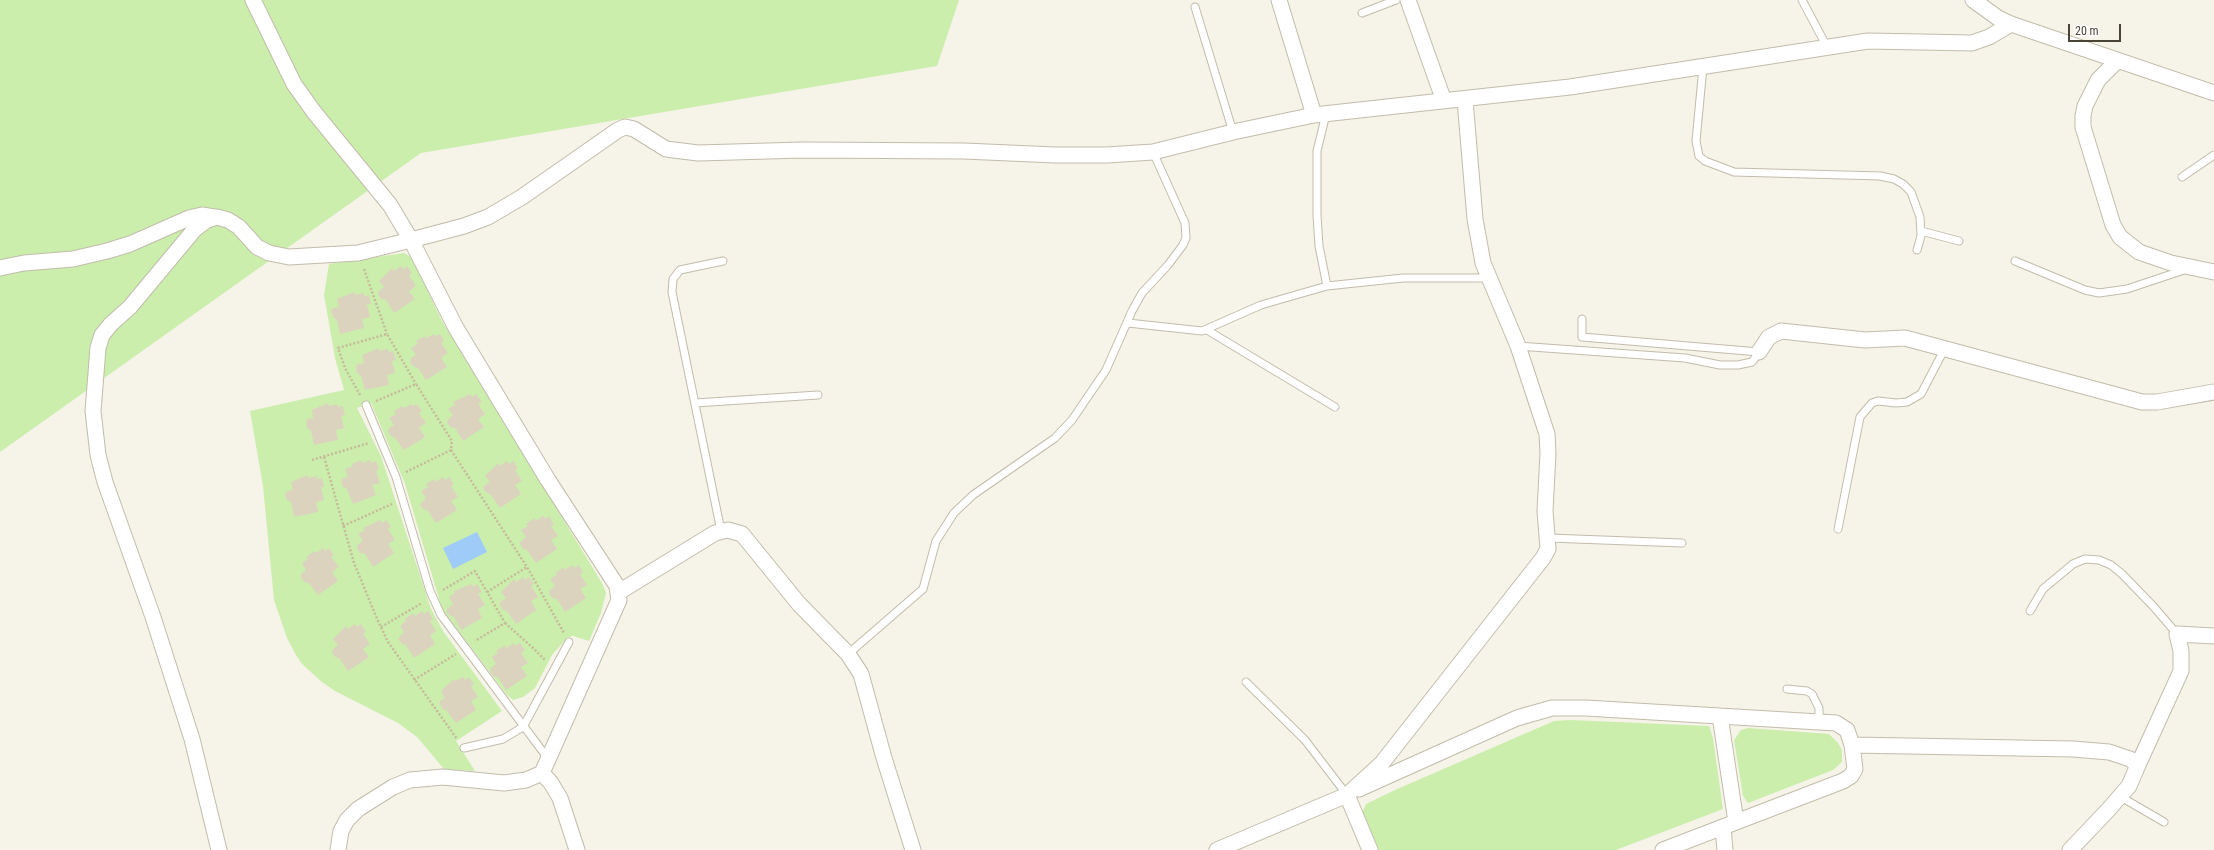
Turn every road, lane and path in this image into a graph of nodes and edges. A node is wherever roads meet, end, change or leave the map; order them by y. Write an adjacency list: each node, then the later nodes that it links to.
1 (253, 0): 23 (street)
2 (1279, 0): 16 (street)
3 (1396, 0): 8 (lane)
4 (1408, 0): 15 (street)
5 (1802, 0): 10 (lane)
6 (1973, 0): 9 (street)
7 (1194, 7): 17 (lane)
8 (1362, 13)
9 (2012, 24): 10 (street); 11 (street)
10 (1827, 47): 12 (street)
11 (2117, 61): 13 (street); 30 (street)
12 (1703, 67): 14 (street); 22 (lane)
13 (2214, 93)
14 (1465, 100): 15 (street); 32 (street)
15 (1444, 101): 16 (street)
16 (1320, 114): 17 (street); 33 (lane)
17 (1233, 132): 18 (street)
18 (1153, 152): 23 (street); 35 (lane)
19 (2214, 155): 20 (lane)
20 (2182, 177)
21 (217, 218): 26 (street); 29 (street); 85 (street)
22 (1921, 232): 24 (lane); 25 (lane)
23 (411, 240): 26 (street); 60 (street)
24 (1959, 241)
25 (1917, 250)
26 (358, 252): 37 (path)
27 (723, 260): 44 (lane)
28 (2015, 261): 30 (lane)
29 (0, 268)
30 (2193, 268): 31 (street)
31 (2214, 272)
32 (1487, 278): 33 (lane); 38 (street)
33 (1327, 286): 36 (lane)
34 (1582, 319): 40 (lane)
35 (1128, 323): 36 (lane); 69 (lane)
36 (1207, 330): 46 (lane)
37 (387, 334): 41 (path); 45 (path)
38 (1518, 346): 40 (lane); 56 (street)
39 (1946, 348): 40 (street); 42 (street); 54 (lane)
40 (1758, 352)
41 (416, 384): 45 (path); 48 (path)
42 (2214, 392)
43 (818, 395): 44 (lane)
44 (695, 403): 55 (lane)
45 (366, 405): 47 (lane)
46 (1335, 407)
47 (381, 439): 49 (path); 51 (lane)
48 (451, 450): 51 (path); 58 (path)
49 (324, 457): 50 (path); 53 (path)
50 (312, 460)
51 (396, 477): 52 (lane)
52 (403, 499): 53 (path); 61 (lane)
53 (343, 526): 64 (path)
54 (1838, 529)
55 (721, 531): 60 (street); 69 (street)
56 (1549, 538): 57 (lane); 81 (street)
57 (1682, 543)
58 (527, 566): 59 (path); 67 (path)
59 (487, 592): 61 (path); 63 (path)
60 (619, 592): 80 (street)
61 (433, 596): 64 (path); 68 (lane)
62 (2030, 611): 65 (lane)
63 (505, 623): 68 (path); 70 (path)
64 (381, 627): 71 (path)
65 (2177, 634): 66 (street); 79 (street)
66 (2214, 636)
67 (569, 642): 70 (lane)
68 (465, 648): 71 (path); 76 (lane)
69 (848, 654): 88 (street)
70 (553, 671): 76 (lane)
71 (414, 680): 78 (path)
72 (1246, 682): 81 (lane)
73 (1787, 689): 75 (lane)
74 (1720, 716): 75 (street); 81 (street); 84 (street)
75 (1819, 722): 77 (street)
76 (523, 727): 78 (lane); 80 (lane)
77 (1852, 745): 79 (street); 84 (street)
78 (464, 748)
79 (2138, 765): 82 (street)
80 (546, 767): 86 (street); 87 (street)
81 (1347, 795): 89 (street); 90 (street)
82 (2121, 796): 83 (lane); 93 (street)
83 (2164, 822)
84 (1729, 825): 91 (street); 92 (street)
85 (219, 850)
86 (338, 850)
87 (577, 850)
88 (913, 850)
89 (1217, 850)
90 (1370, 850)
91 (1663, 850)
92 (1725, 850)
93 (2070, 850)

